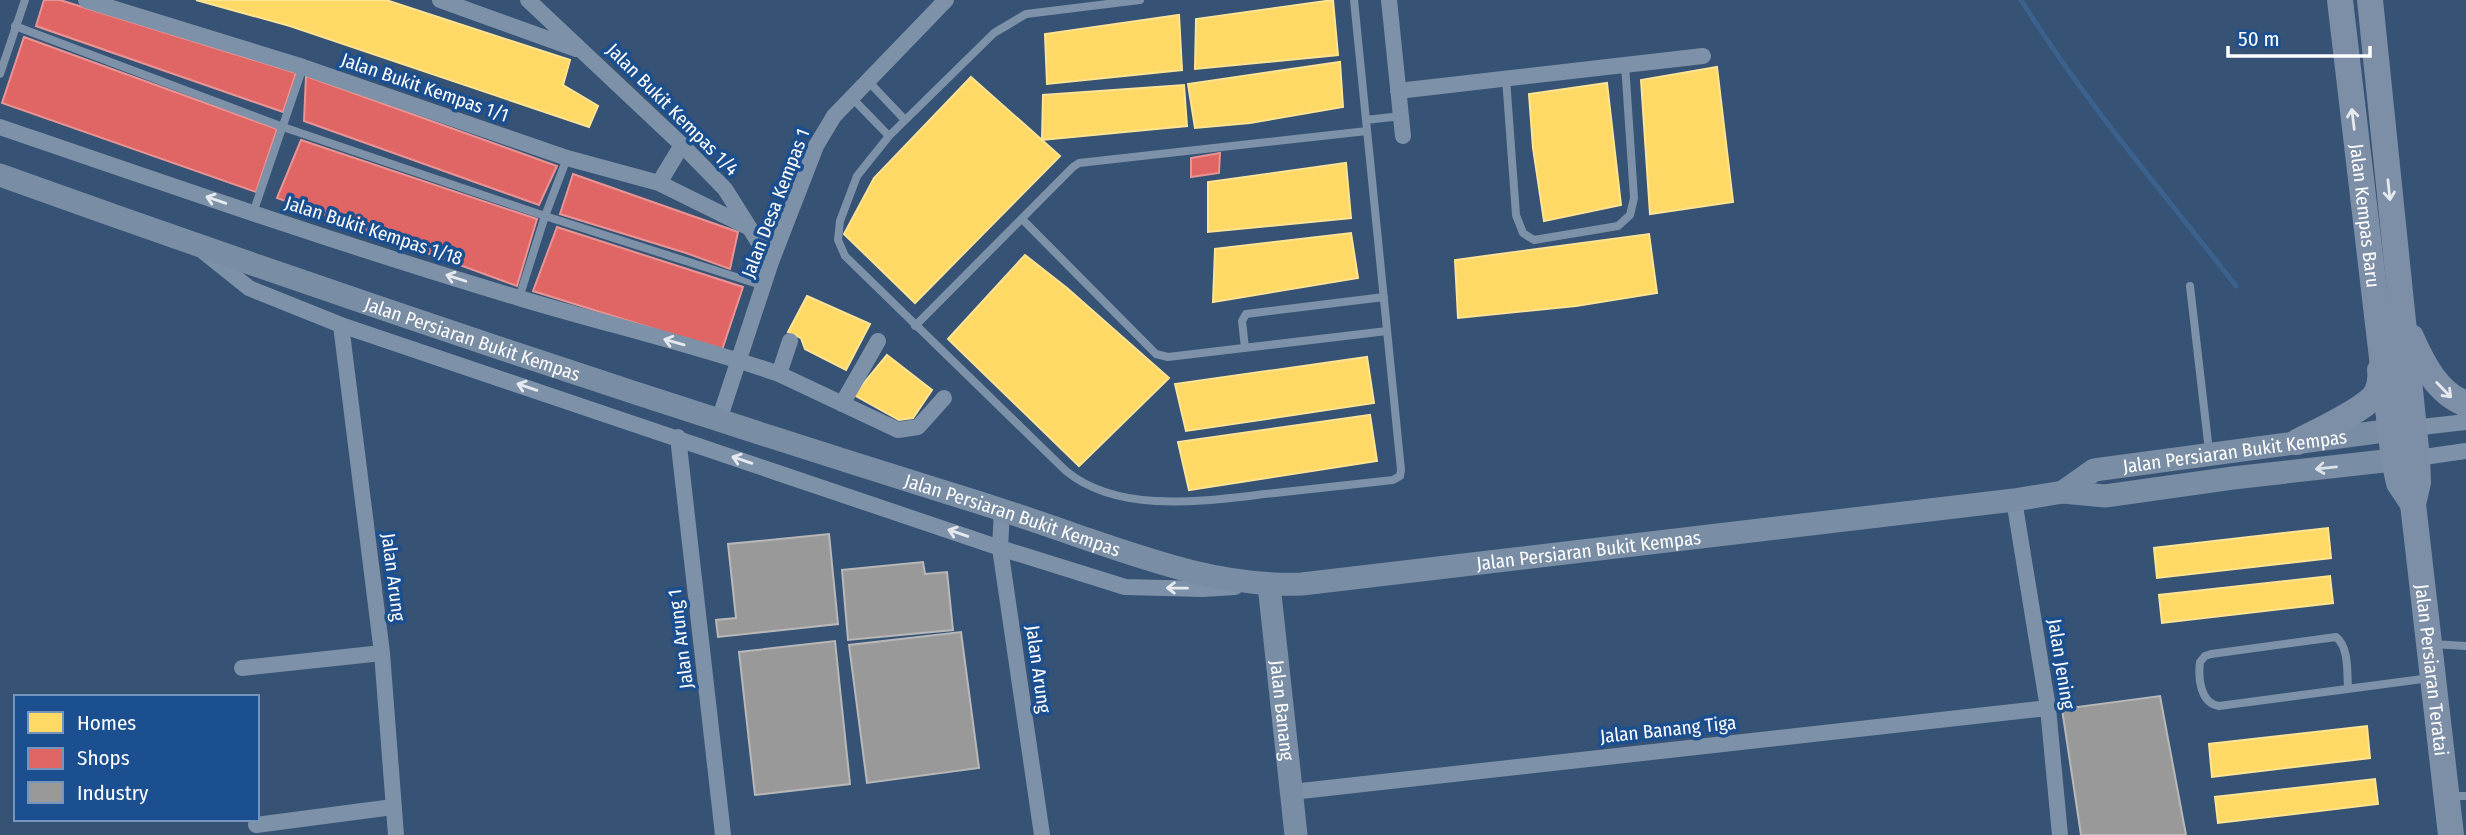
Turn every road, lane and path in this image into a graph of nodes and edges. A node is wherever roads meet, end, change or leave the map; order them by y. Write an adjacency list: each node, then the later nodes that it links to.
1 (25, 0): 12 (lane)
2 (86, 0): 16 (street, Jalan Bukit Kempas 1/1)
3 (440, 0): 11 (street)
4 (528, 0): 13 (street, Jalan Bukit Kempas 1/4)
5 (946, 0): 19 (street, Jalan Desa Kempas 1)
6 (1140, 0): 23 (lane)
7 (1354, 0): 24 (lane)
8 (1389, 0): 20 (street)
9 (2340, 0): 44 (main road, Jalan Kempas Baru, one-way to 9)
10 (2370, 0): 47 (main road, Jalan Kempas Baru, one-way to 47)
11 (473, 5): 13 (street)
12 (15, 26): 17 (lane); 26 (lane)
13 (585, 53): 30 (street, Jalan Bukit Kempas 1/4)
14 (1703, 56): 15 (street)
15 (1625, 64): 18 (street); 18 (lane)
16 (303, 67): 26 (lane); 31 (street, Jalan Bukit Kempas 1/1)
17 (0, 74)
18 (1506, 79): 20 (street)
19 (868, 81): 21 (street, Jalan Desa Kempas 1); 23 (lane)
20 (1398, 91): 22 (street)
21 (852, 97): 28 (lane); 39 (street, Jalan Desa Kempas 1)
22 (1401, 116): 24 (lane); 29 (street)
23 (905, 120): 28 (lane)
24 (1366, 120): 27 (lane)
25 (0, 127): 34 (street, Jalan Bukit Kempas 1/18, one-way to 25)
26 (282, 127): 34 (lane); 35 (lane)
27 (1367, 131): 36 (lane); 42 (lane)
28 (889, 136): 46 (lane)
29 (1403, 136)
30 (682, 145): 33 (street); 37 (street, Jalan Bukit Kempas 1/4)
31 (567, 158): 33 (street, Jalan Bukit Kempas 1/1); 35 (lane)
32 (0, 175): 38 (street, Jalan Persiaran Bukit Kempas)
33 (659, 183): 37 (street, Jalan Bukit Kempas 1/1)
34 (253, 213): 43 (street, Jalan Bukit Kempas 1/18, one-way to 34)
35 (545, 216): 40 (lane); 43 (lane)
36 (1021, 219): 46 (lane); 51 (lane)
37 (746, 226): 39 (street, Jalan Bukit Kempas 1/4)
38 (196, 245): 45 (street); 57 (street, Jalan Persiaran Bukit Kempas)
39 (771, 262): 40 (street, Jalan Desa Kempas 1)
40 (764, 286): 52 (street, Jalan Desa Kempas 1)
41 (2190, 286): 63 (lane)
42 (1384, 297): 48 (lane); 51 (lane)
43 (519, 298): 52 (street, Jalan Bukit Kempas 1/18, one-way to 43)
44 (2377, 323): 59 (main road, Jalan Kempas Baru); 61 (main road)
45 (341, 325): 60 (street, one-way to 45); 72 (street, Jalan Arung)
46 (915, 326): 48 (lane)
47 (2405, 326): 56 (main road, one-way to 56); 59 (main road, Jalan Kempas Baru)
48 (1387, 331): 51 (lane)
49 (790, 341): 53 (street)
50 (878, 341): 55 (street)
51 (1245, 348)
52 (740, 360): 53 (street, Jalan Bukit Kempas 1/18); 57 (street, Jalan Desa Kempas 1)
53 (779, 374): 55 (street, Jalan Bukit Kempas 1/18)
54 (944, 398): 55 (street, Jalan Bukit Kempas 1/18)
55 (842, 404)
56 (2466, 404)
57 (719, 420): 67 (street, Jalan Persiaran Bukit Kempas)
58 (2466, 422): 59 (street)
59 (2401, 429): 61 (street, Jalan Persiaran Bukit Kempas); 64 (main road, Jalan Persiaran Teratai)
60 (678, 437): 68 (street, one-way to 60); 82 (street, Jalan Arung 1)
61 (2297, 442): 63 (street, Jalan Persiaran Bukit Kempas)
62 (2466, 451): 64 (street)
63 (2209, 454): 65 (street, Jalan Persiaran Bukit Kempas)
64 (2406, 459): 65 (street, Jalan Persiaran Bukit Kempas, one-way to 65); 70 (main road, Jalan Persiaran Teratai)
65 (2063, 492): 66 (street, Jalan Persiaran Bukit Kempas)
66 (2014, 500): 69 (street, Jalan Persiaran Bukit Kempas); 76 (street, Jalan Jening)
67 (1002, 510): 68 (street, Jalan Arung); 69 (street, Jalan Persiaran Bukit Kempas)
68 (1000, 548): 69 (street, one-way to 68); 83 (street, Jalan Arung)
69 (1269, 585): 77 (street, Jalan Banang)
70 (2429, 644): 71 (lane); 74 (main road, Jalan Persiaran Teratai)
71 (2466, 646)
72 (382, 653): 73 (street); 79 (street, Jalan Arung)
73 (242, 668)
74 (2433, 677): 75 (lane); 78 (main road, Jalan Persiaran Teratai)
75 (2348, 688): 75 (lane)
76 (2048, 708): 77 (street, Jalan Banang Tiga); 85 (street, Jalan Jening)
77 (1292, 792): 84 (street, Jalan Banang)
78 (2456, 796): 86 (main road, Jalan Persiaran Teratai)
79 (393, 807): 80 (street); 81 (street, Jalan Arung)
80 (256, 825)
81 (396, 835)
82 (723, 835)
83 (1042, 835)
84 (1296, 835)
85 (2060, 835)
86 (2451, 835)

